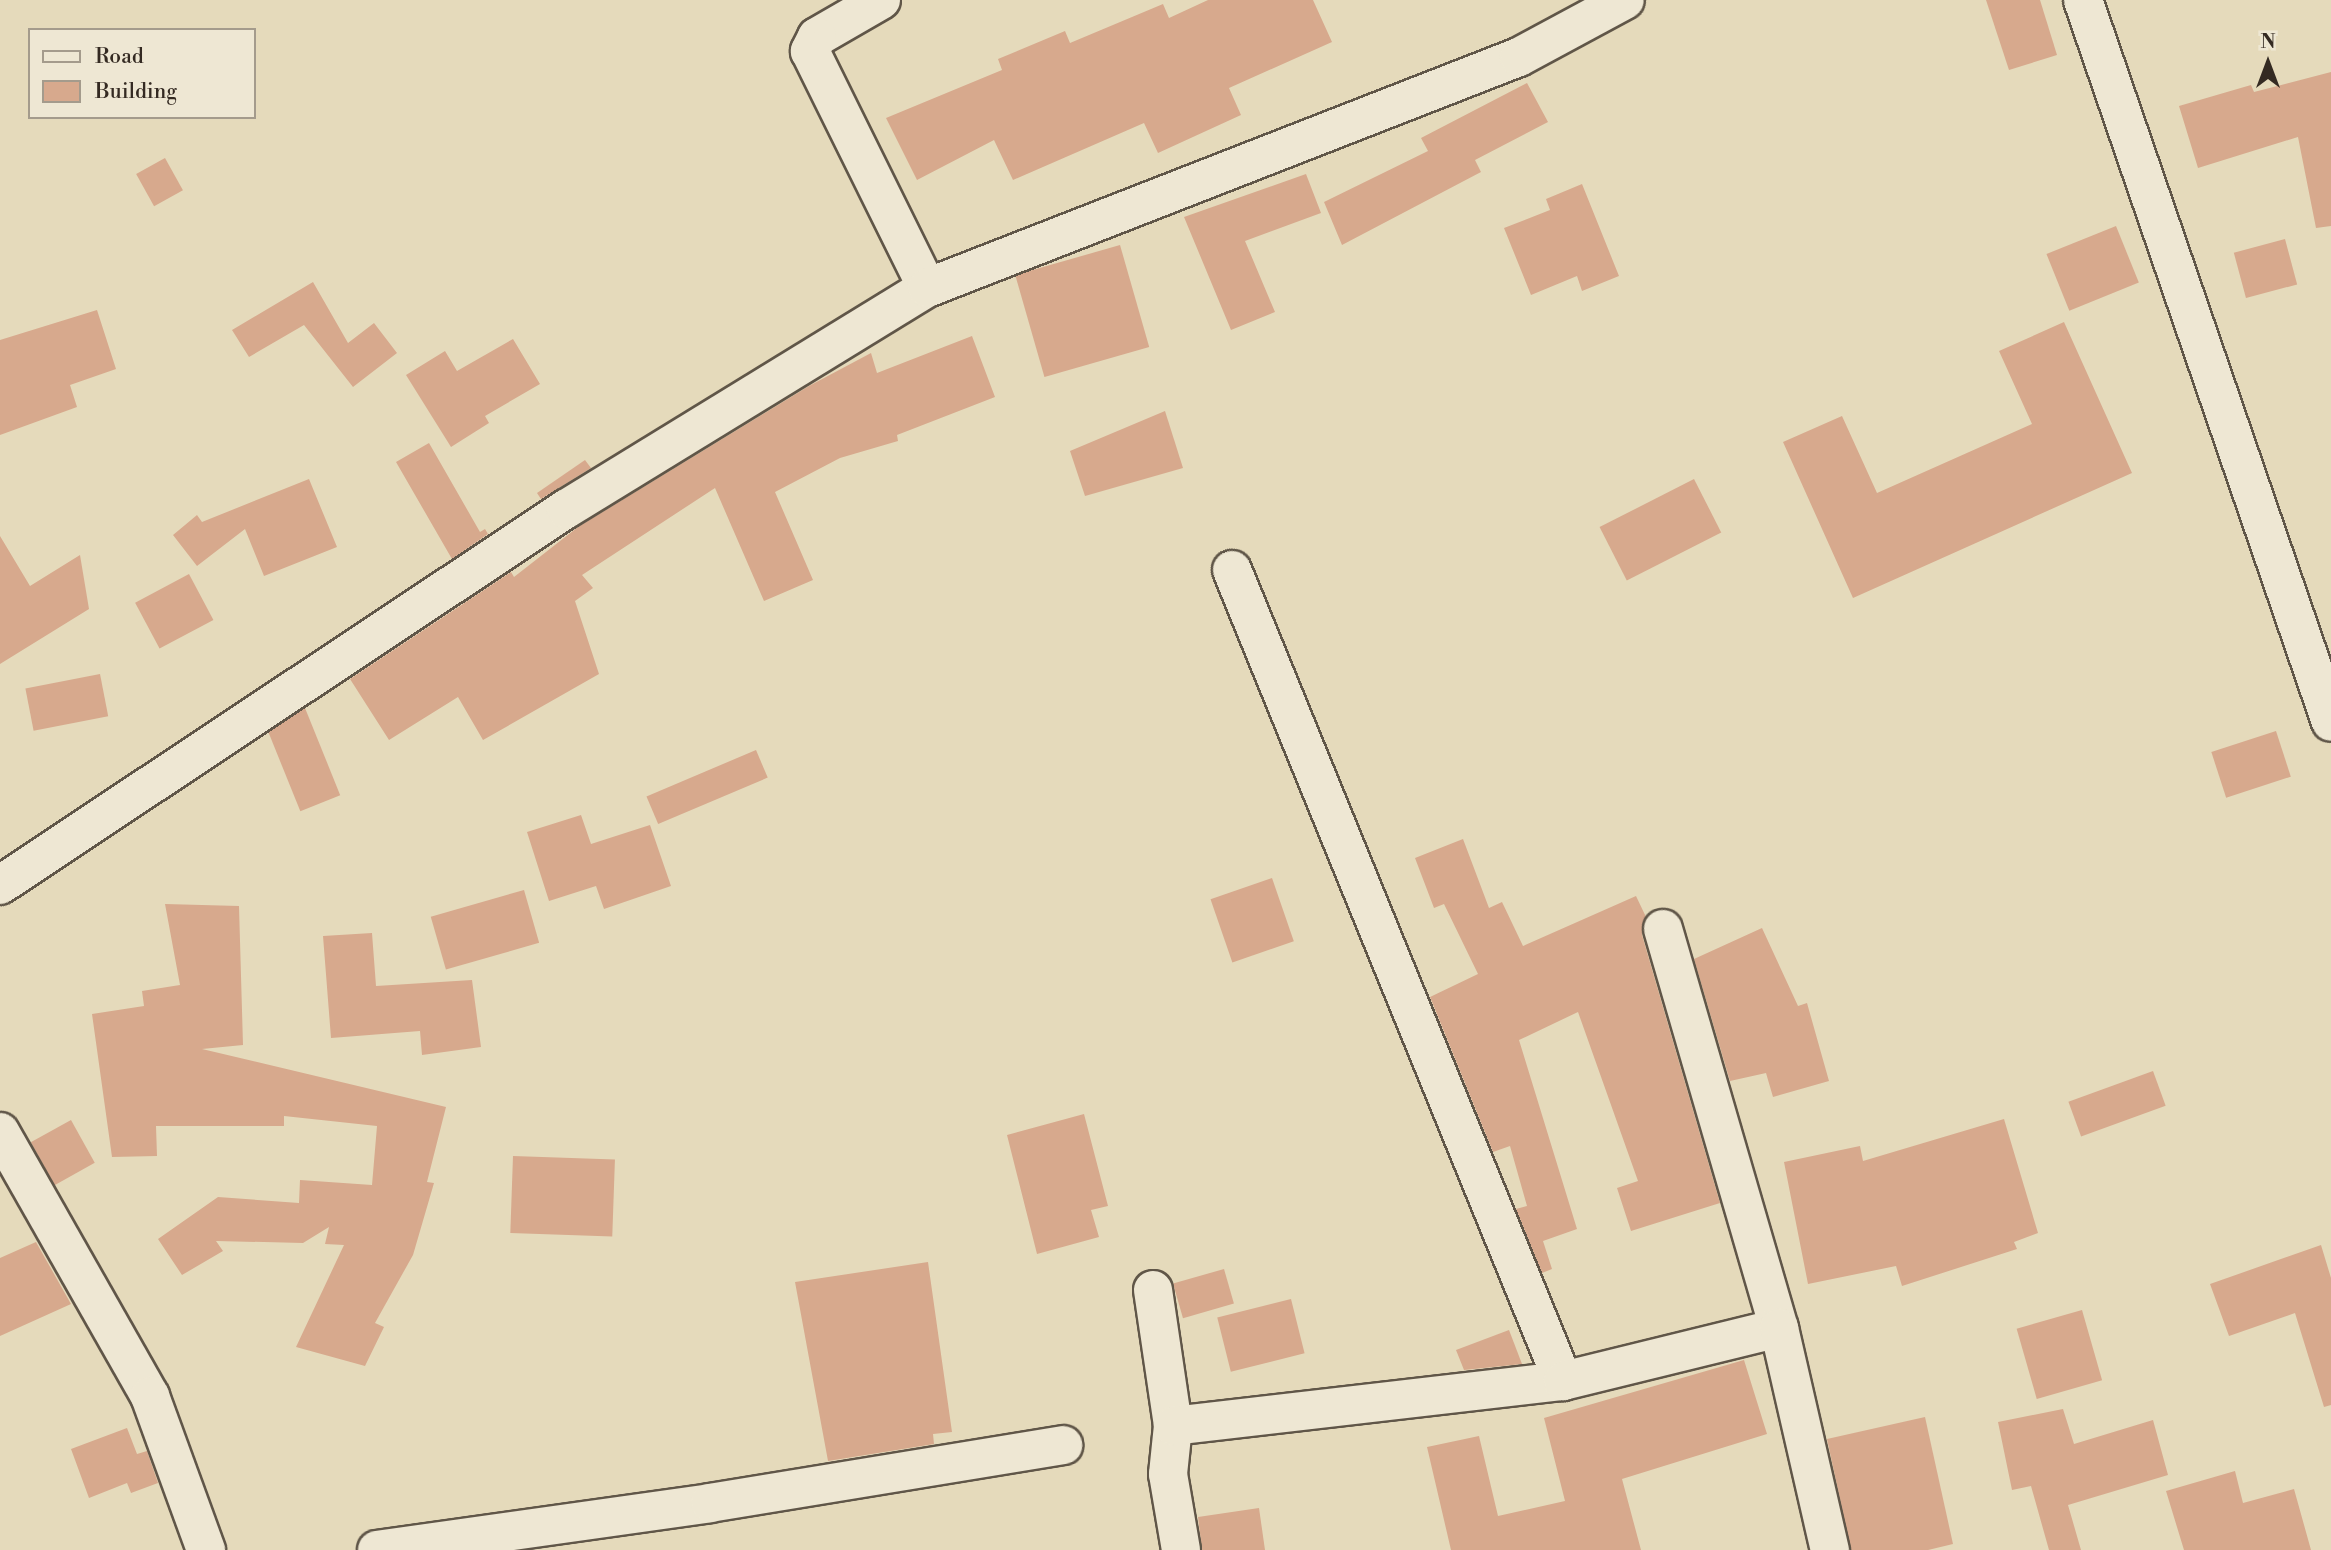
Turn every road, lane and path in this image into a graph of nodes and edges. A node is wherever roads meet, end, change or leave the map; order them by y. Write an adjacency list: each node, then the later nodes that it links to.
1 (881, 0): 4 (street)
2 (1625, 0): 4 (street)
3 (2083, 0): 6 (street)
4 (927, 288): 7 (street)
5 (1232, 570): 12 (street)
6 (2331, 722)
7 (0, 886)
8 (1662, 929): 11 (street)
9 (0, 1132): 15 (street)
10 (1153, 1290): 13 (street)
11 (1779, 1328): 12 (street); 18 (street)
12 (1563, 1381): 13 (street)
13 (1173, 1426): 17 (street)
14 (1063, 1445): 16 (street)
15 (206, 1550)
16 (377, 1550)
17 (1181, 1550)
18 (1830, 1550)

